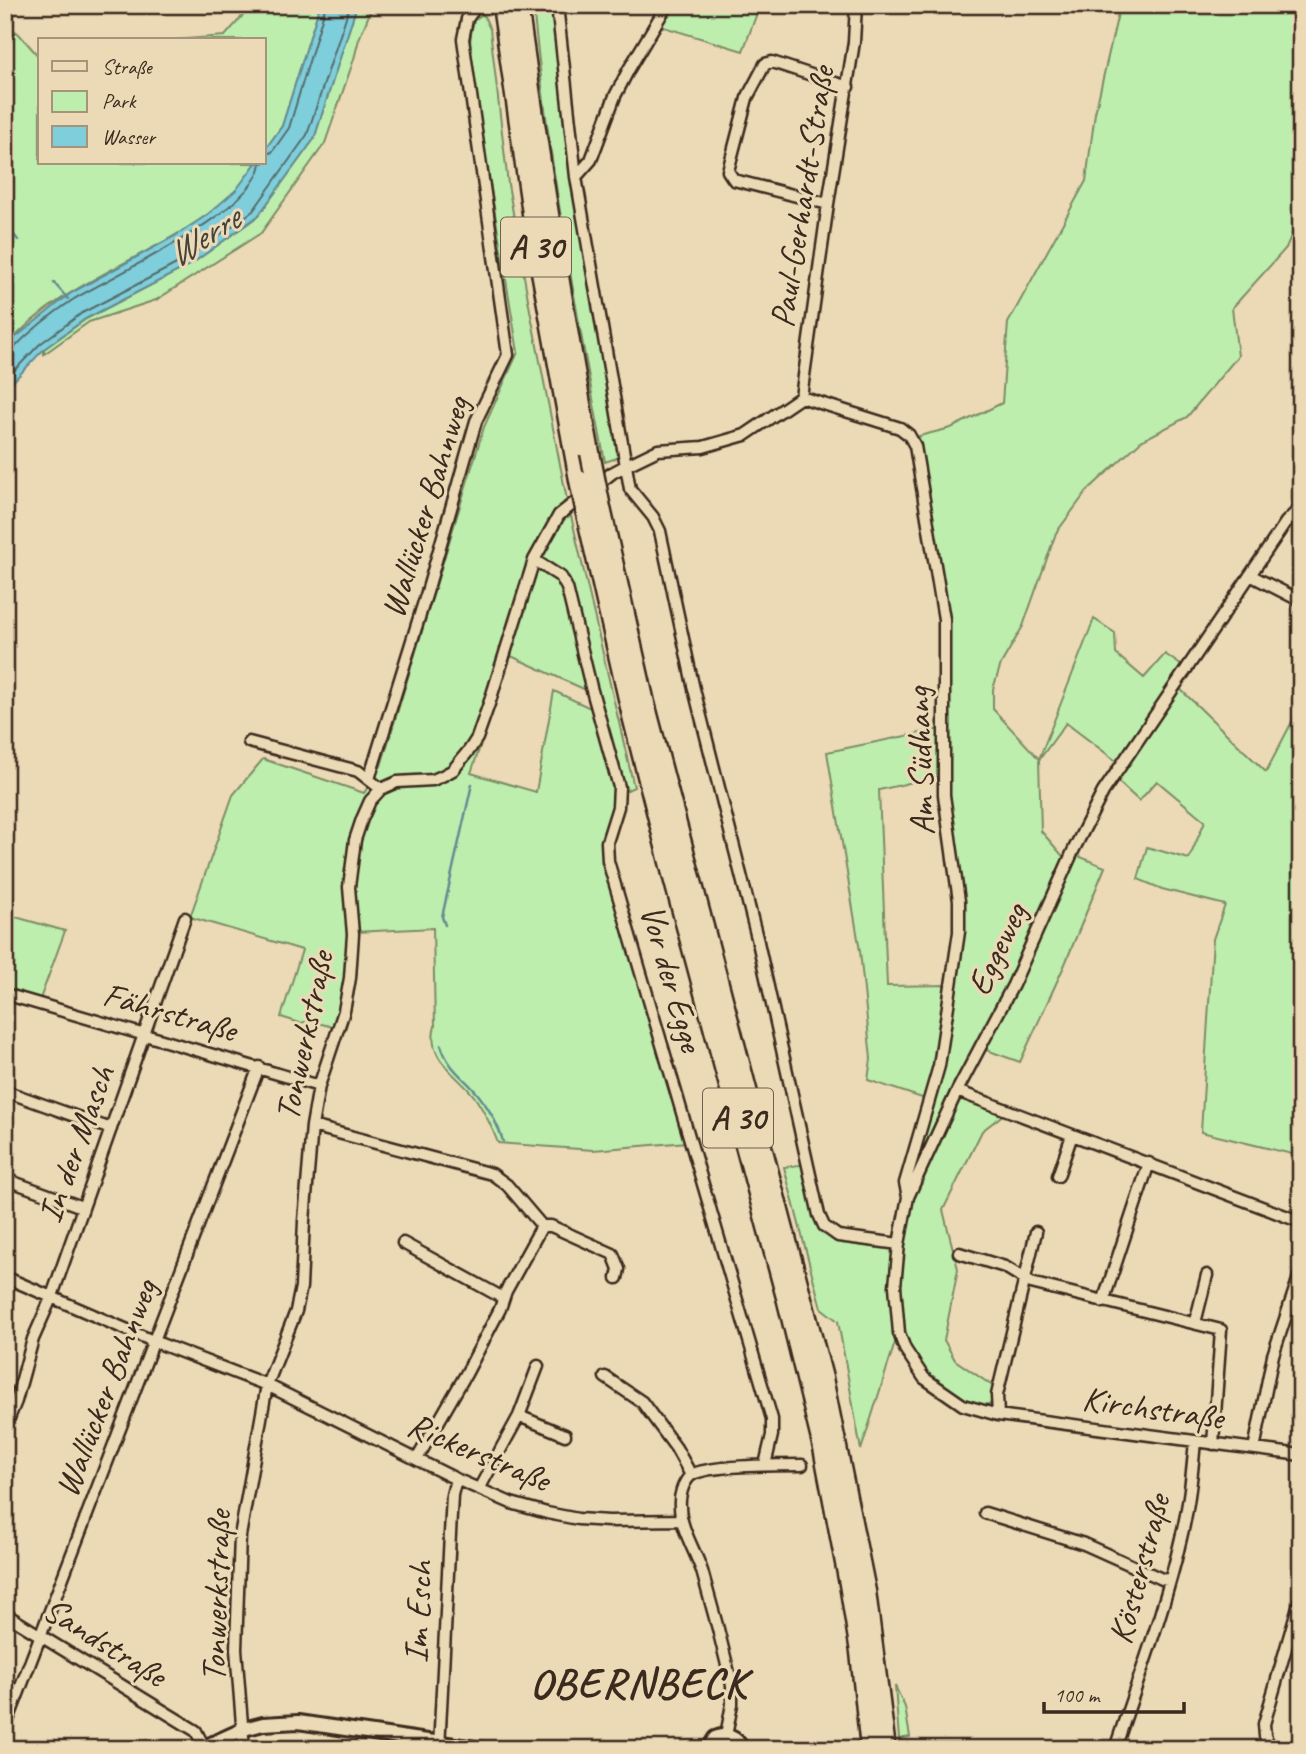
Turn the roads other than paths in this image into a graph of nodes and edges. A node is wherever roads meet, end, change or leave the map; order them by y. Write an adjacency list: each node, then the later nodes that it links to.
1 (477, 5): 17 (street, Wallücker Bahnweg)
2 (557, 5): 7 (street)
3 (667, 5): 7 (street)
4 (856, 5): 6 (street, Paul-Gerhardt-Straße)
5 (510, 7): 12 (highway, A 30, bridge); 12 (highway, A 30, bridge)
6 (848, 87): 8 (street, Paul-Gerhardt-Straße); 8 (street)
7 (576, 177): 10 (street)
8 (828, 204): 9 (street, Paul-Gerhardt-Straße)
9 (801, 397): 10 (street); 32 (street, Am Südhang)
10 (625, 466): 13 (street); 38 (street)
11 (1301, 507): 14 (street, Eggeweg)
12 (594, 511): 73 (highway, A 30)
13 (534, 560): 18 (street); 62 (street, Vor der Egge)
14 (1250, 575): 15 (street); 25 (street, Eggeweg)
15 (1301, 601)
16 (250, 743): 17 (street)
17 (369, 779): 18 (street)
18 (381, 789): 23 (street, Tonwerkstraße)
19 (185, 918): 21 (street, In der Masch)
20 (5, 994): 21 (street, Fährstraße)
21 (145, 1034): 22 (street, Fährstraße); 27 (street, In der Masch)
22 (259, 1067): 23 (street, Fährstraße); 49 (street, Wallücker Bahnweg)
23 (319, 1086): 26 (street, Tonwerkstraße)
24 (5, 1091): 27 (street)
25 (957, 1091): 28 (street); 32 (street, Eggeweg)
26 (312, 1126): 35 (street); 52 (street, Tonwerkstraße)
27 (111, 1129): 33 (street, In der Masch)
28 (1072, 1135): 29 (street); 30 (street)
29 (1149, 1163): 34 (street); 47 (street)
30 (1058, 1176)
31 (5, 1179): 33 (street)
32 (908, 1197): 38 (street, Eggeweg)
33 (82, 1207): 45 (street, In der Masch)
34 (1301, 1222)
35 (542, 1226): 43 (street); 46 (street)
36 (1036, 1232): 44 (street)
37 (403, 1243): 46 (street)
38 (899, 1244): 53 (street, Eggeweg)
39 (959, 1253): 44 (street)
40 (1301, 1271): 59 (street)
41 (1207, 1275): 48 (street)
42 (5, 1277): 45 (street, Rickerstraße)
43 (617, 1278)
44 (1025, 1279): 47 (street); 53 (street)
45 (52, 1296): 49 (street, Rickerstraße); 55 (street, In der Masch)
46 (503, 1298): 61 (street)
47 (1103, 1302): 48 (street)
48 (1195, 1324): 58 (street)
49 (153, 1341): 52 (street, Rickerstraße); 72 (street, Wallücker Bahnweg)
50 (538, 1366): 54 (street)
51 (605, 1377): 64 (street)
52 (268, 1385): 61 (street, Rickerstraße); 75 (street, Tonwerkstraße)
53 (998, 1415): 57 (street, Kirchstraße)
54 (519, 1416): 56 (street); 66 (street)
55 (5, 1428)
56 (565, 1435)
57 (1195, 1441): 58 (street, Kirchstraße); 69 (street, Kösterstraße)
58 (1213, 1444): 59 (street, Kirchstraße)
59 (1254, 1449): 60 (street, Kirchstraße)
60 (1301, 1455)
61 (417, 1459): 65 (street, Rickerstraße)
62 (765, 1465): 63 (street); 64 (street)
63 (802, 1465)
64 (691, 1475): 68 (street)
65 (456, 1479): 66 (street, Rickerstraße); 77 (street, Im Esch)
66 (479, 1489): 68 (street, Rickerstraße)
67 (985, 1513): 69 (street)
68 (681, 1520): 76 (street)
69 (1170, 1580): 87 (street, Kösterstraße)
70 (1301, 1596): 88 (street)
71 (5, 1615): 72 (street, Sandstraße)
72 (41, 1635): 74 (street, Wallücker Bahnweg); 78 (street, Sandstraße)
73 (876, 1726): 85 (highway, A 30); 86 (highway, A 30)
74 (5, 1728)
75 (244, 1729): 77 (street); 78 (street); 79 (street, Tonwerkstraße)
76 (726, 1736): 81 (street); 82 (street)
77 (439, 1746): 80 (street)
78 (202, 1748)
79 (244, 1749)
80 (482, 1749)
81 (708, 1749)
82 (742, 1749)
83 (808, 1749): 84 (street)
84 (830, 1749)
85 (870, 1749)
86 (886, 1749)
87 (1115, 1749)
88 (1271, 1749)

